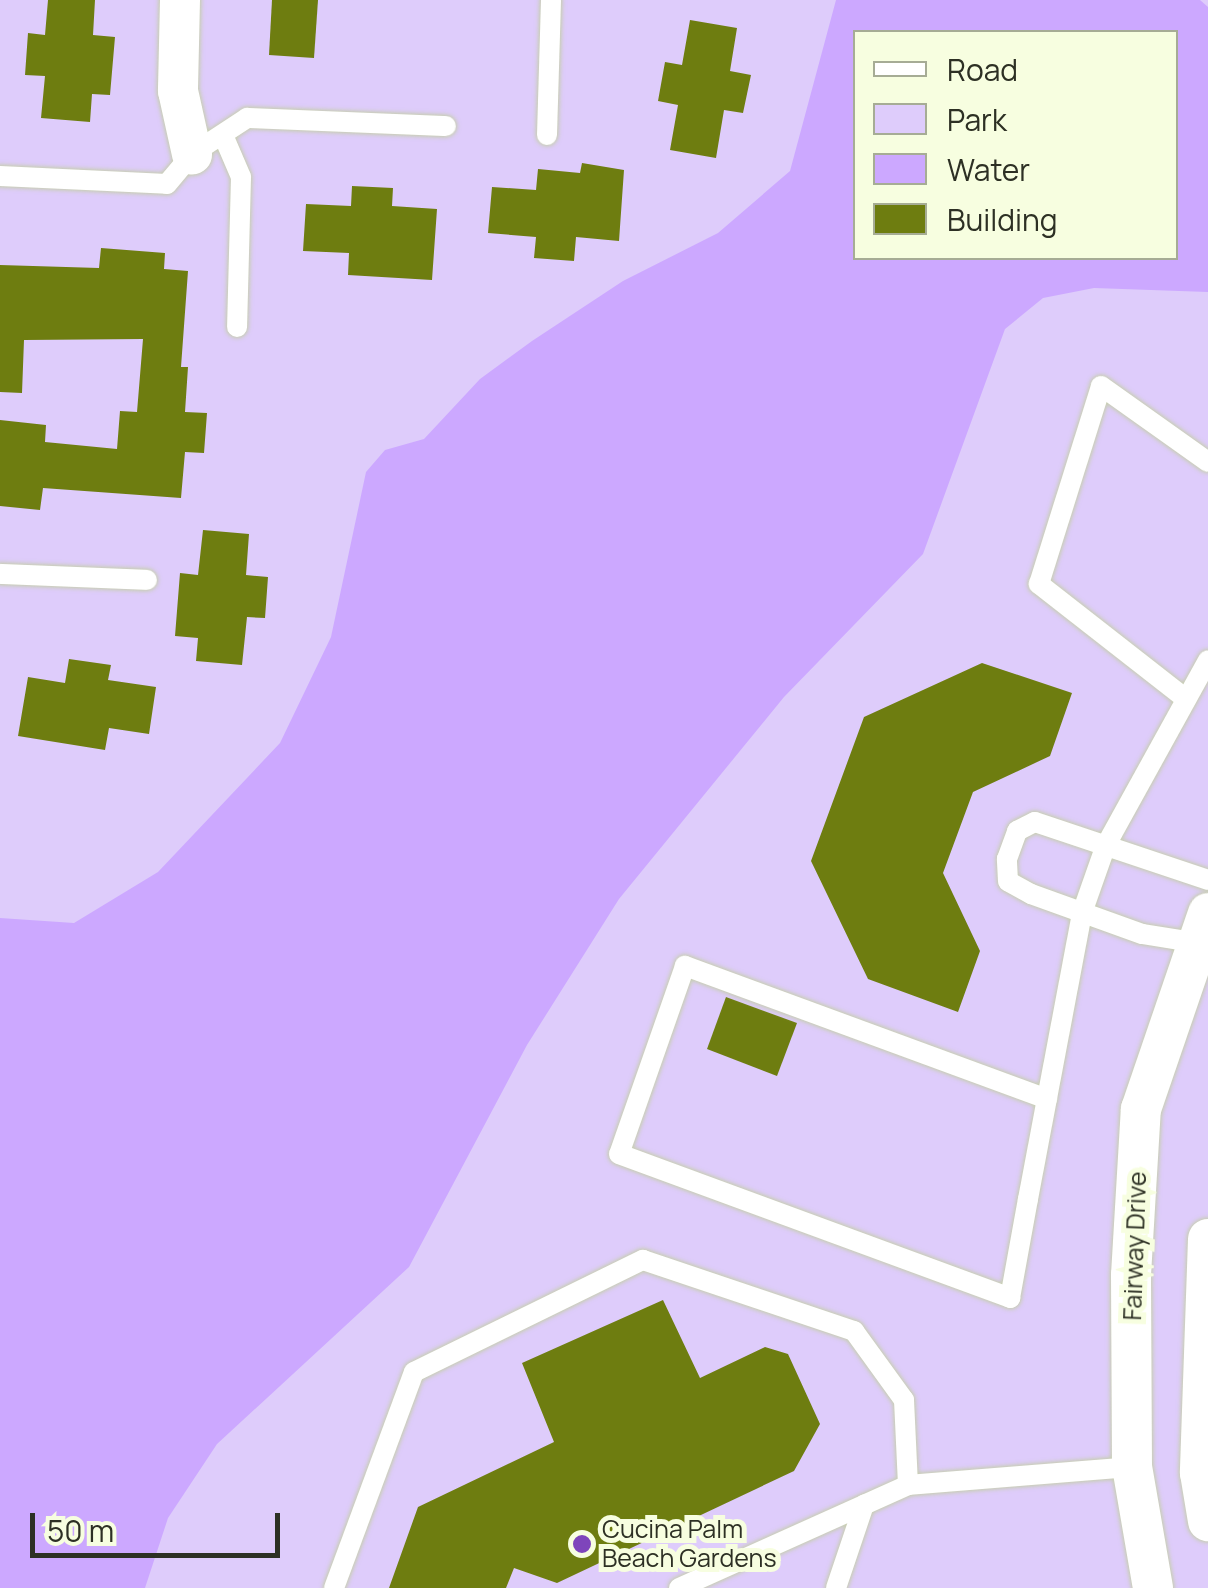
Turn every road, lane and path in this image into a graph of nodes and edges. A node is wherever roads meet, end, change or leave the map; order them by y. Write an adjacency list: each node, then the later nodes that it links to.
1 (180, 0): 5 (street)
2 (551, 0): 4 (lane)
3 (446, 126): 5 (lane)
4 (547, 135)
5 (208, 144): 6 (lane); 7 (lane)
6 (0, 176)
7 (236, 327)
8 (1208, 462): 12 (lane)
9 (0, 574): 10 (lane)
10 (146, 580)
11 (1208, 660): 12 (lane)
12 (1186, 699): 13 (lane)
13 (1106, 845): 14 (lane); 15 (lane); 15 (lane)
14 (1208, 880)
15 (1082, 913): 16 (lane); 17 (lane)
16 (1205, 933): 19 (street, Fairway Drive)
17 (1047, 1099): 17 (lane)
18 (1208, 1238): 22 (street)
19 (1132, 1467): 20 (lane); 26 (street, Fairway Drive)
20 (908, 1485): 21 (lane); 23 (lane)
21 (864, 1505): 24 (lane); 25 (lane)
22 (1208, 1521)
23 (334, 1588)
24 (679, 1588)
25 (836, 1588)
26 (1154, 1588)

